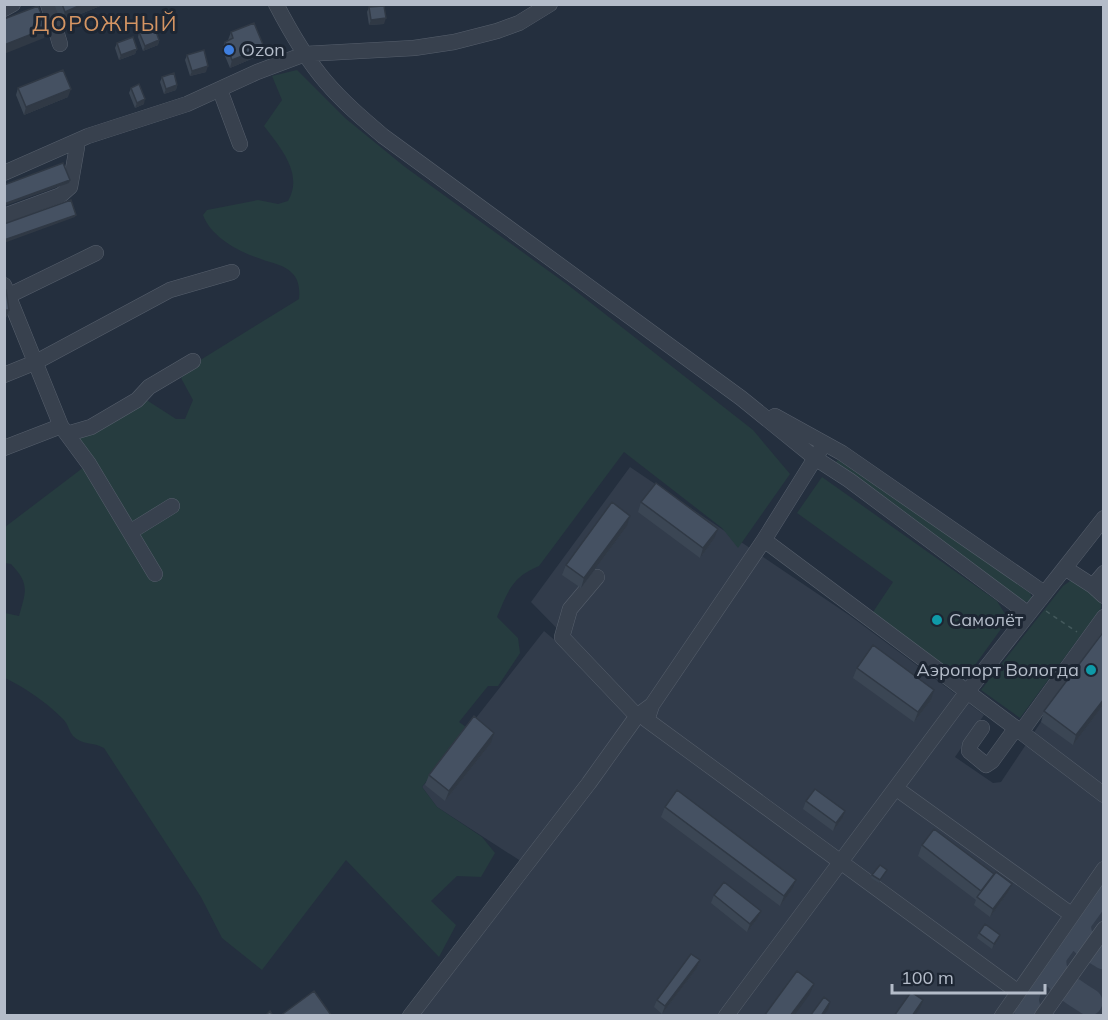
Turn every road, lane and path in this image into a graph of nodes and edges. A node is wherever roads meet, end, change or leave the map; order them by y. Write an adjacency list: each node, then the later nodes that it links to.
1 (13, 4): 5 (street)
2 (48, 4): 6 (street)
3 (276, 4): 7 (street)
4 (550, 4): 7 (street)
5 (4, 9)
6 (60, 44)
7 (305, 54): 8 (street); 19 (street)
8 (220, 90): 9 (street); 10 (street)
9 (75, 142): 11 (street); 12 (street)
10 (240, 144)
11 (4, 173)
12 (4, 216)
13 (96, 253): 15 (street)
14 (232, 272): 17 (street)
15 (7, 290): 17 (street)
16 (193, 361): 20 (street)
17 (36, 362): 18 (street); 20 (street)
18 (4, 375)
19 (741, 398): 21 (street); 23 (street)
20 (64, 430): 22 (street); 26 (street)
21 (824, 444): 23 (street); 33 (street)
22 (4, 448)
23 (815, 458): 27 (street); 33 (street)
24 (172, 506): 26 (street)
25 (1104, 518): 28 (street)
26 (130, 532): 30 (street)
27 (764, 540): 36 (street); 37 (street)
28 (1065, 568): 32 (street); 33 (street)
29 (1104, 573): 32 (street)
30 (155, 574)
31 (597, 578): 38 (street)
32 (1098, 591)
33 (1036, 603): 35 (path); 36 (street)
34 (1104, 617): 35 (street)
35 (1087, 639): 40 (street)
36 (967, 692): 40 (street); 41 (street)
37 (652, 705): 38 (street); 43 (street)
38 (637, 716): 48 (street)
39 (982, 728): 40 (street)
40 (1019, 730): 42 (street)
41 (897, 789): 43 (street); 45 (street)
42 (1104, 795)
43 (839, 862): 47 (street); 49 (street)
44 (1104, 869): 45 (street)
45 (1072, 915): 47 (street)
46 (1104, 929): 51 (street)
47 (1018, 992): 50 (street)
48 (410, 1016)
49 (726, 1016)
50 (1002, 1016)
51 (1042, 1016)

